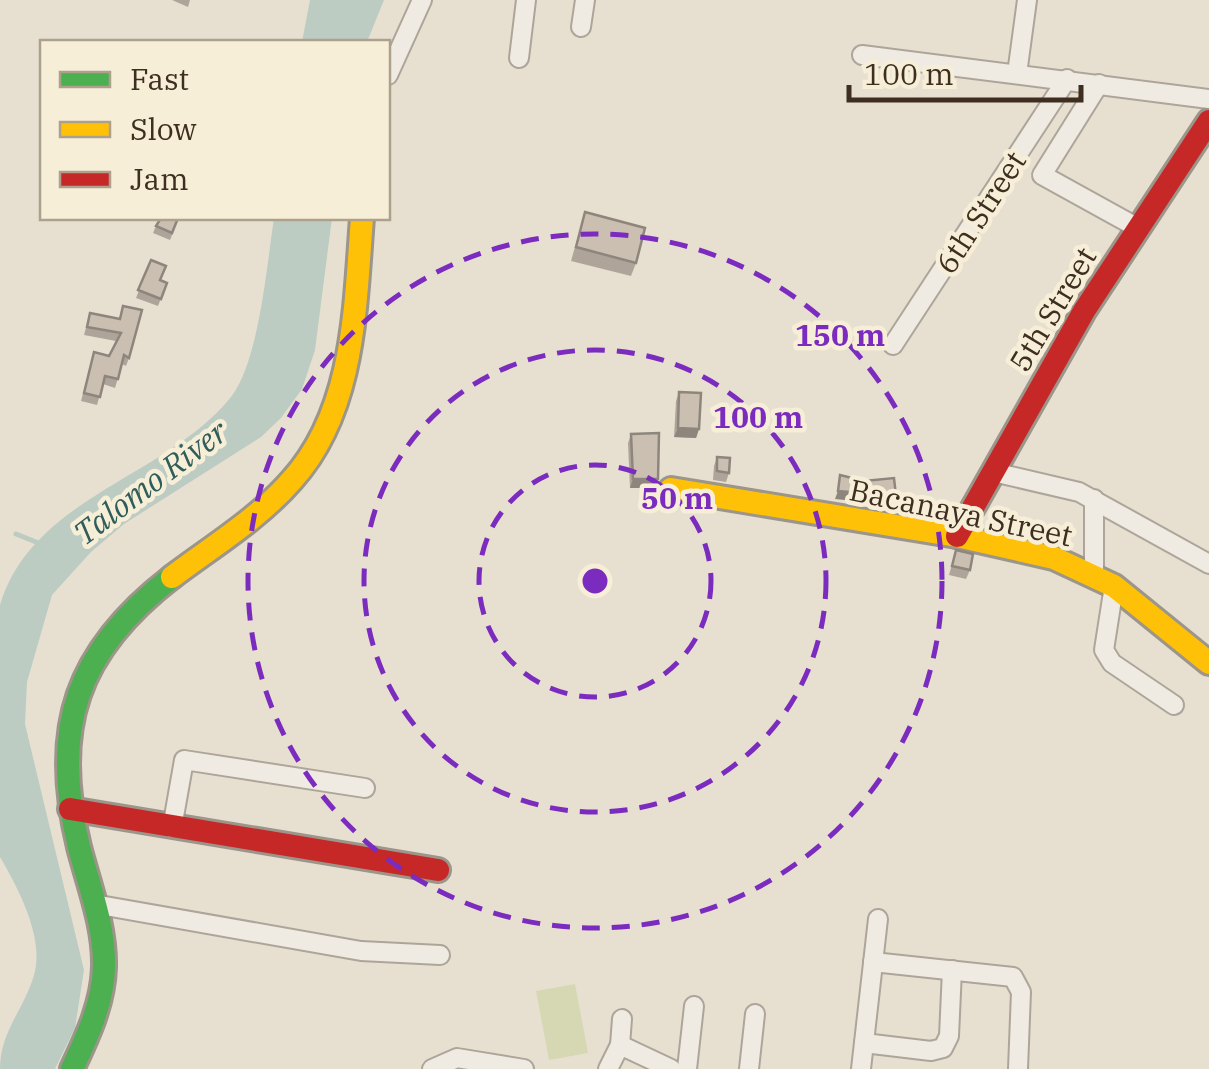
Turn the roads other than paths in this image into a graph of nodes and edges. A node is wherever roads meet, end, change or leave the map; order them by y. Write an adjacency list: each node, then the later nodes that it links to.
1 (422, 0): 8 (street)
2 (526, 0): 7 (street)
3 (584, 0): 5 (street)
4 (1026, 0): 9 (street)
5 (581, 27)
6 (862, 55): 9 (street)
7 (519, 58)
8 (390, 70)
9 (1017, 74): 10 (street)
10 (1067, 79): 11 (street); 16 (street, 6th Street)
11 (1099, 84): 12 (street); 15 (street)
12 (1209, 99)
13 (1209, 120): 15 (street, 5th Street)
14 (362, 220): 26 (street)
15 (1138, 228): 17 (street, 5th Street)
16 (893, 344)
17 (992, 472): 19 (street); 20 (street, 5th Street)
18 (671, 490): 20 (street, Bacanaya Street)
19 (1094, 500): 21 (street); 22 (street)
20 (957, 536): 22 (street, Bacanaya Street)
21 (1209, 564)
22 (1104, 580): 23 (street, Bacanaya Street); 24 (street)
23 (1209, 663)
24 (1174, 705)
25 (365, 788): 27 (street)
26 (70, 809): 27 (street); 29 (street)
27 (172, 828): 28 (street)
28 (438, 870)
29 (94, 904): 31 (street); 39 (street)
30 (878, 919): 32 (street)
31 (440, 955)
32 (873, 962): 33 (street); 37 (street)
33 (952, 970): 37 (street); 47 (street)
34 (694, 1006): 44 (street)
35 (755, 1014): 45 (street)
36 (622, 1019): 38 (street)
37 (864, 1043): 46 (street)
38 (620, 1044): 42 (street); 43 (street)
39 (72, 1069)
40 (432, 1069): 41 (street)
41 (524, 1069)
42 (608, 1069)
43 (671, 1069)
44 (687, 1069)
45 (750, 1069)
46 (862, 1069)
47 (1018, 1069)

